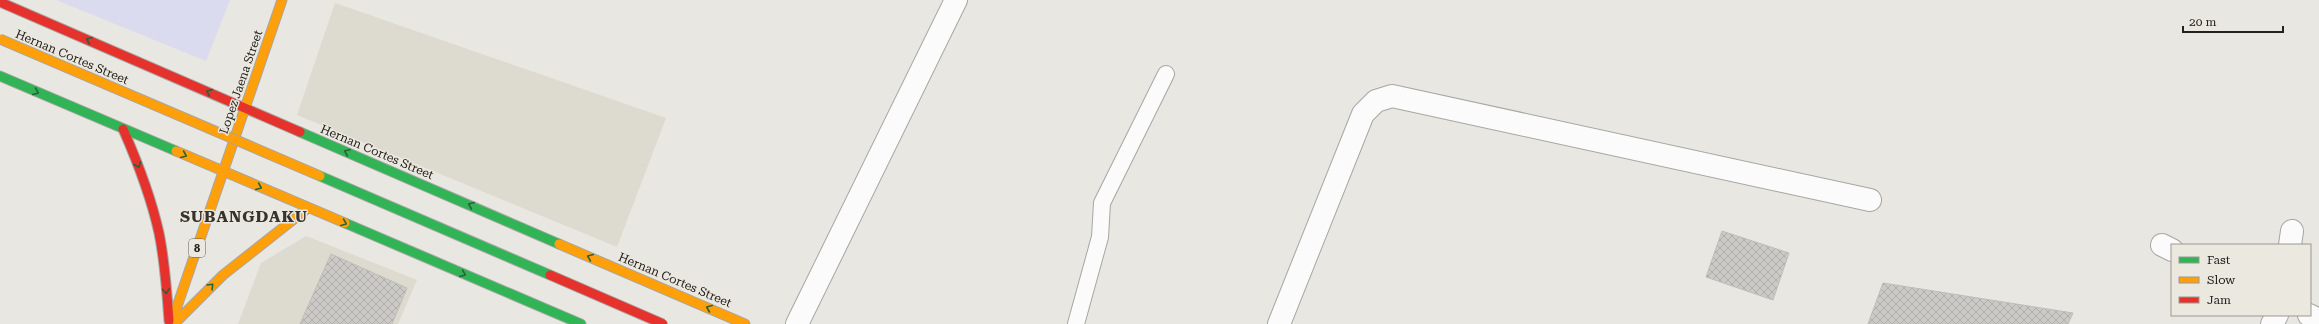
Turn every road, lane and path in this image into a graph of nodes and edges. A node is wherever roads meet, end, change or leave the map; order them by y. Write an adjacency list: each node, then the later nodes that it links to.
1 (282, 0): 7 (main road, Lopez Jaena Street / 8)
2 (956, 0): 16 (street)
3 (0, 2): 7 (main road, Hernan Cortes Street, one-way to 3)
4 (0, 39): 14 (main road, Hernan Cortes Street, bridge)
5 (1166, 74): 17 (lane)
6 (0, 76): 8 (main road, one-way to 8)
7 (244, 108): 9 (main road, Lopez Jaena Street / 8); 15 (main road, Hernan Cortes Street, one-way to 7)
8 (123, 129): 9 (main road, one-way to 9); 12 (main road, one-way to 12)
9 (223, 172): 11 (main road, one-way to 11); 12 (main road, 8)
10 (1870, 200): 18 (street)
11 (308, 208): 12 (main road, one-way to 11); 13 (main road, one-way to 13)
12 (171, 324)
13 (581, 324)
14 (663, 324)
15 (745, 324)
16 (797, 324)
17 (1076, 324)
18 (1279, 324)

